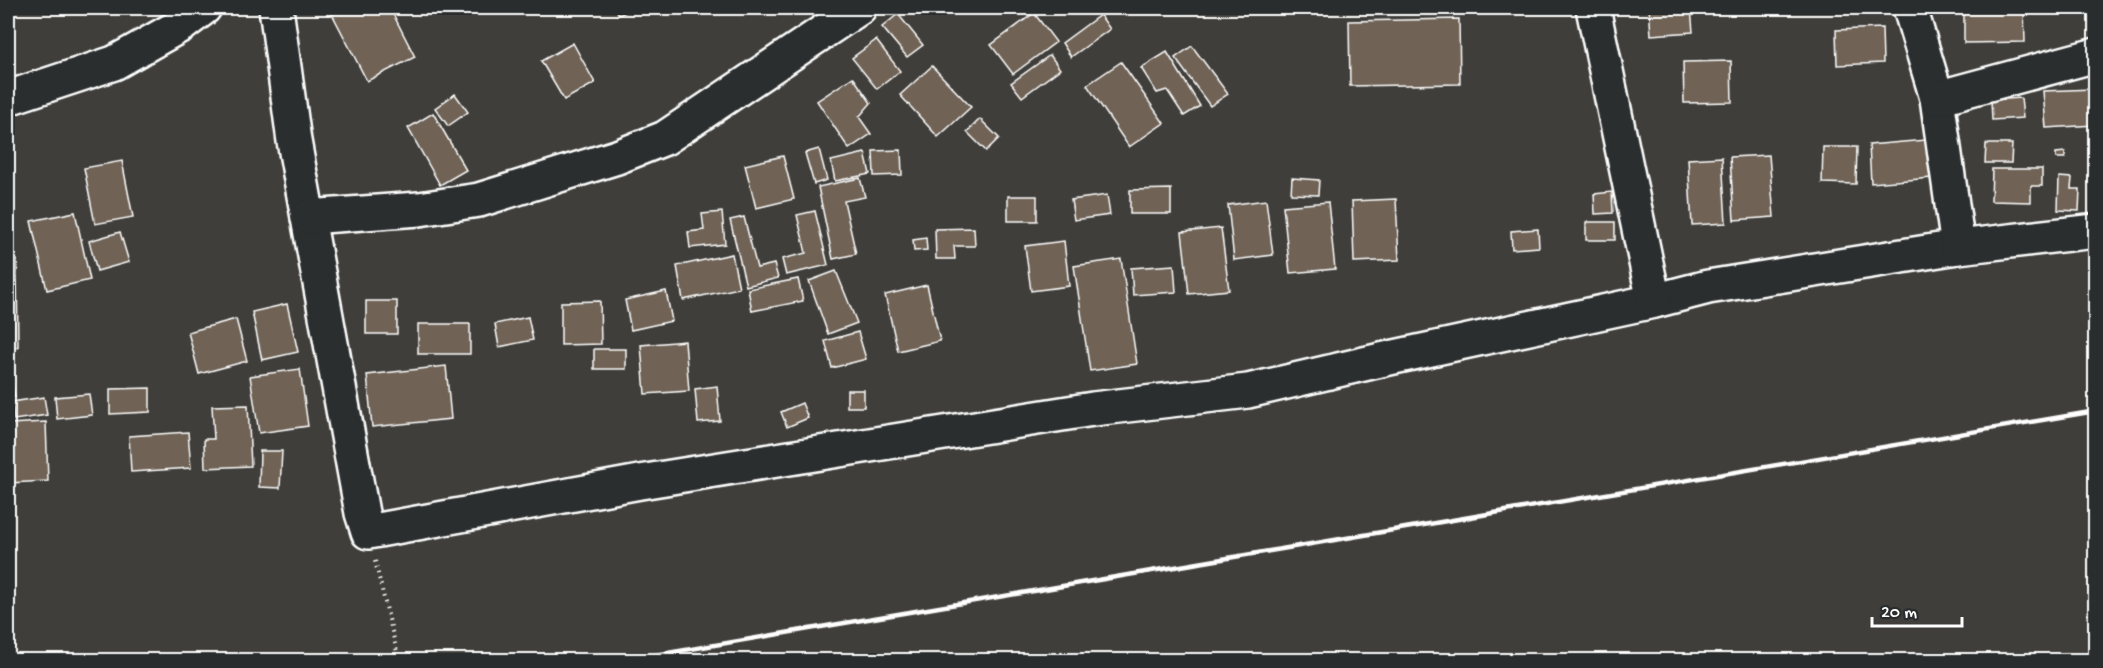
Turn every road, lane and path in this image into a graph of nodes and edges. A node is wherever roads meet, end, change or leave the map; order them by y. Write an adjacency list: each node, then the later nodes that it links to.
1 (204, 8): 7 (street)
2 (276, 8): 9 (street)
3 (859, 8): 9 (street)
4 (1593, 8): 12 (street)
5 (1910, 8): 8 (street)
6 (2096, 56): 8 (street)
7 (8, 98)
8 (1938, 98): 11 (street)
9 (308, 217): 13 (street)
10 (2096, 231): 11 (street)
11 (1958, 247): 12 (street)
12 (1654, 301): 13 (street)
13 (368, 532): 14 (path)
14 (399, 660)

